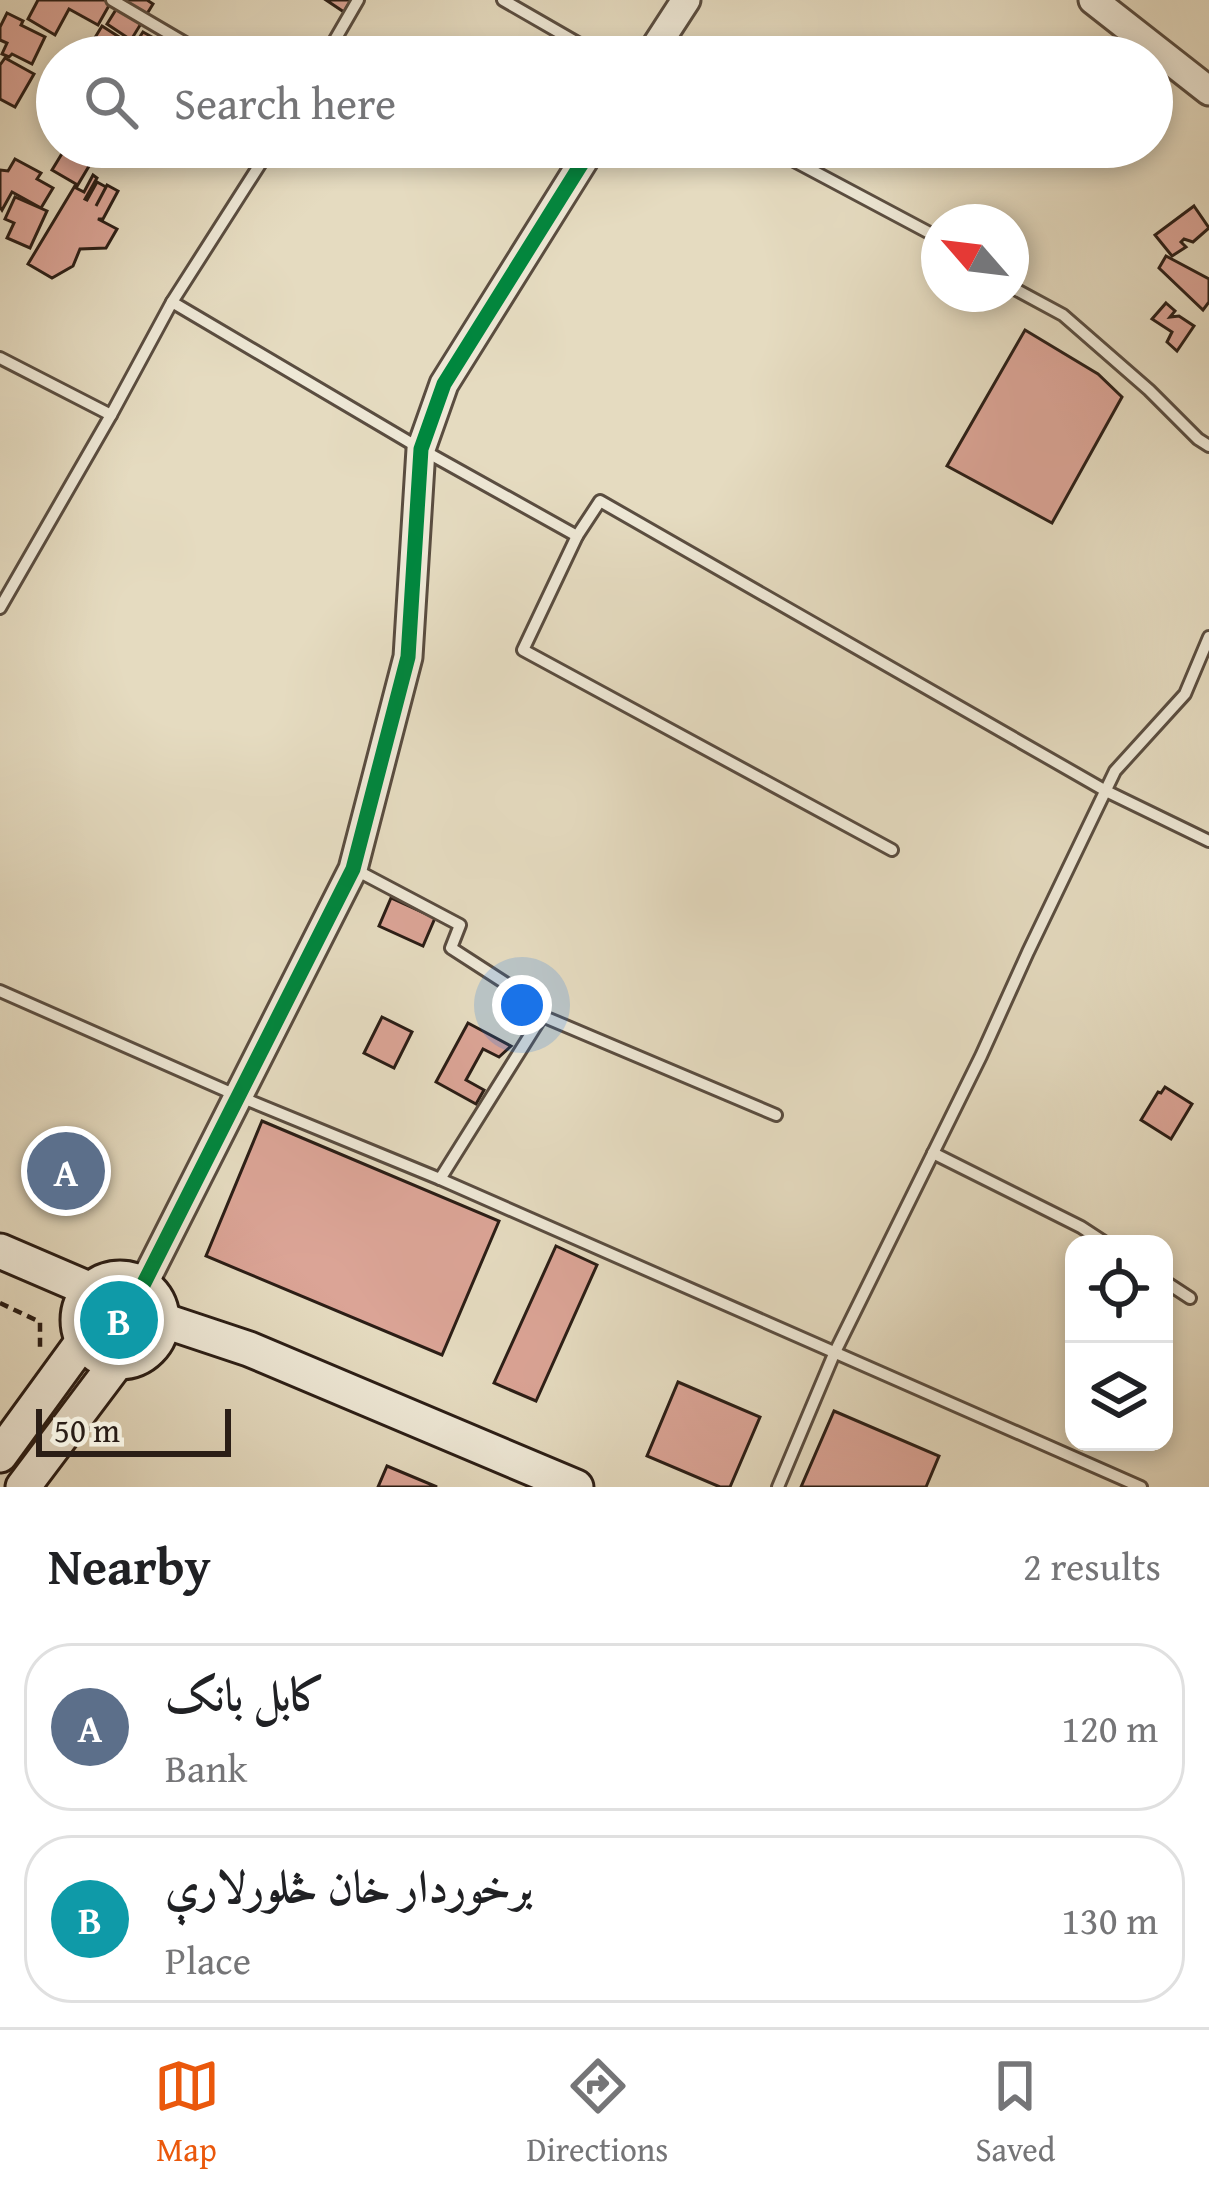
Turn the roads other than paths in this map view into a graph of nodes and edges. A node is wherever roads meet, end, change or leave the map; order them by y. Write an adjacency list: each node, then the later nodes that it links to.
1 (112, 0): 6 (lane)
2 (358, 0): 7 (lane)
3 (502, 0): 8 (lane)
4 (686, 0): 9 (street)
5 (1093, 0): 10 (street)
6 (173, 36)
7 (337, 36)
8 (565, 36)
9 (663, 36)
10 (1139, 36)
11 (1173, 63): 12 (street)
12 (1209, 91)
13 (258, 168): 18 (lane)
14 (579, 168): 22 (street)
15 (807, 168): 16 (lane)
16 (921, 228)
17 (1029, 297): 21 (lane)
18 (172, 302): 20 (lane); 22 (lane)
19 (0, 358): 20 (lane)
20 (112, 415): 24 (lane)
21 (1209, 446)
22 (421, 449): 23 (lane); 29 (street)
23 (577, 536): 26 (lane); 28 (lane)
24 (0, 608)
25 (1209, 638): 26 (lane)
26 (1106, 791): 27 (lane); 34 (lane)
27 (1209, 841)
28 (892, 850)
29 (353, 869): 31 (lane); 32 (street)
30 (0, 991): 32 (lane)
31 (542, 1016): 33 (lane); 35 (lane)
32 (238, 1096): 35 (lane); 38 (street)
33 (776, 1115)
34 (933, 1153): 36 (lane); 44 (lane)
35 (440, 1179): 44 (lane)
36 (1094, 1235)
37 (0, 1251): 40 (main road)
38 (142, 1285): 40 (main road); 42 (main road)
39 (1173, 1287): 41 (lane)
40 (91, 1290): 43 (main road)
41 (1190, 1298)
42 (162, 1320): 45 (main road); 48 (main road)
43 (83, 1341): 45 (main road); 46 (main road)
44 (834, 1354): 49 (lane); 50 (lane)
45 (117, 1362): 47 (main road)
46 (0, 1455)
47 (23, 1487)
48 (576, 1487)
49 (778, 1487)
50 (1141, 1487)

